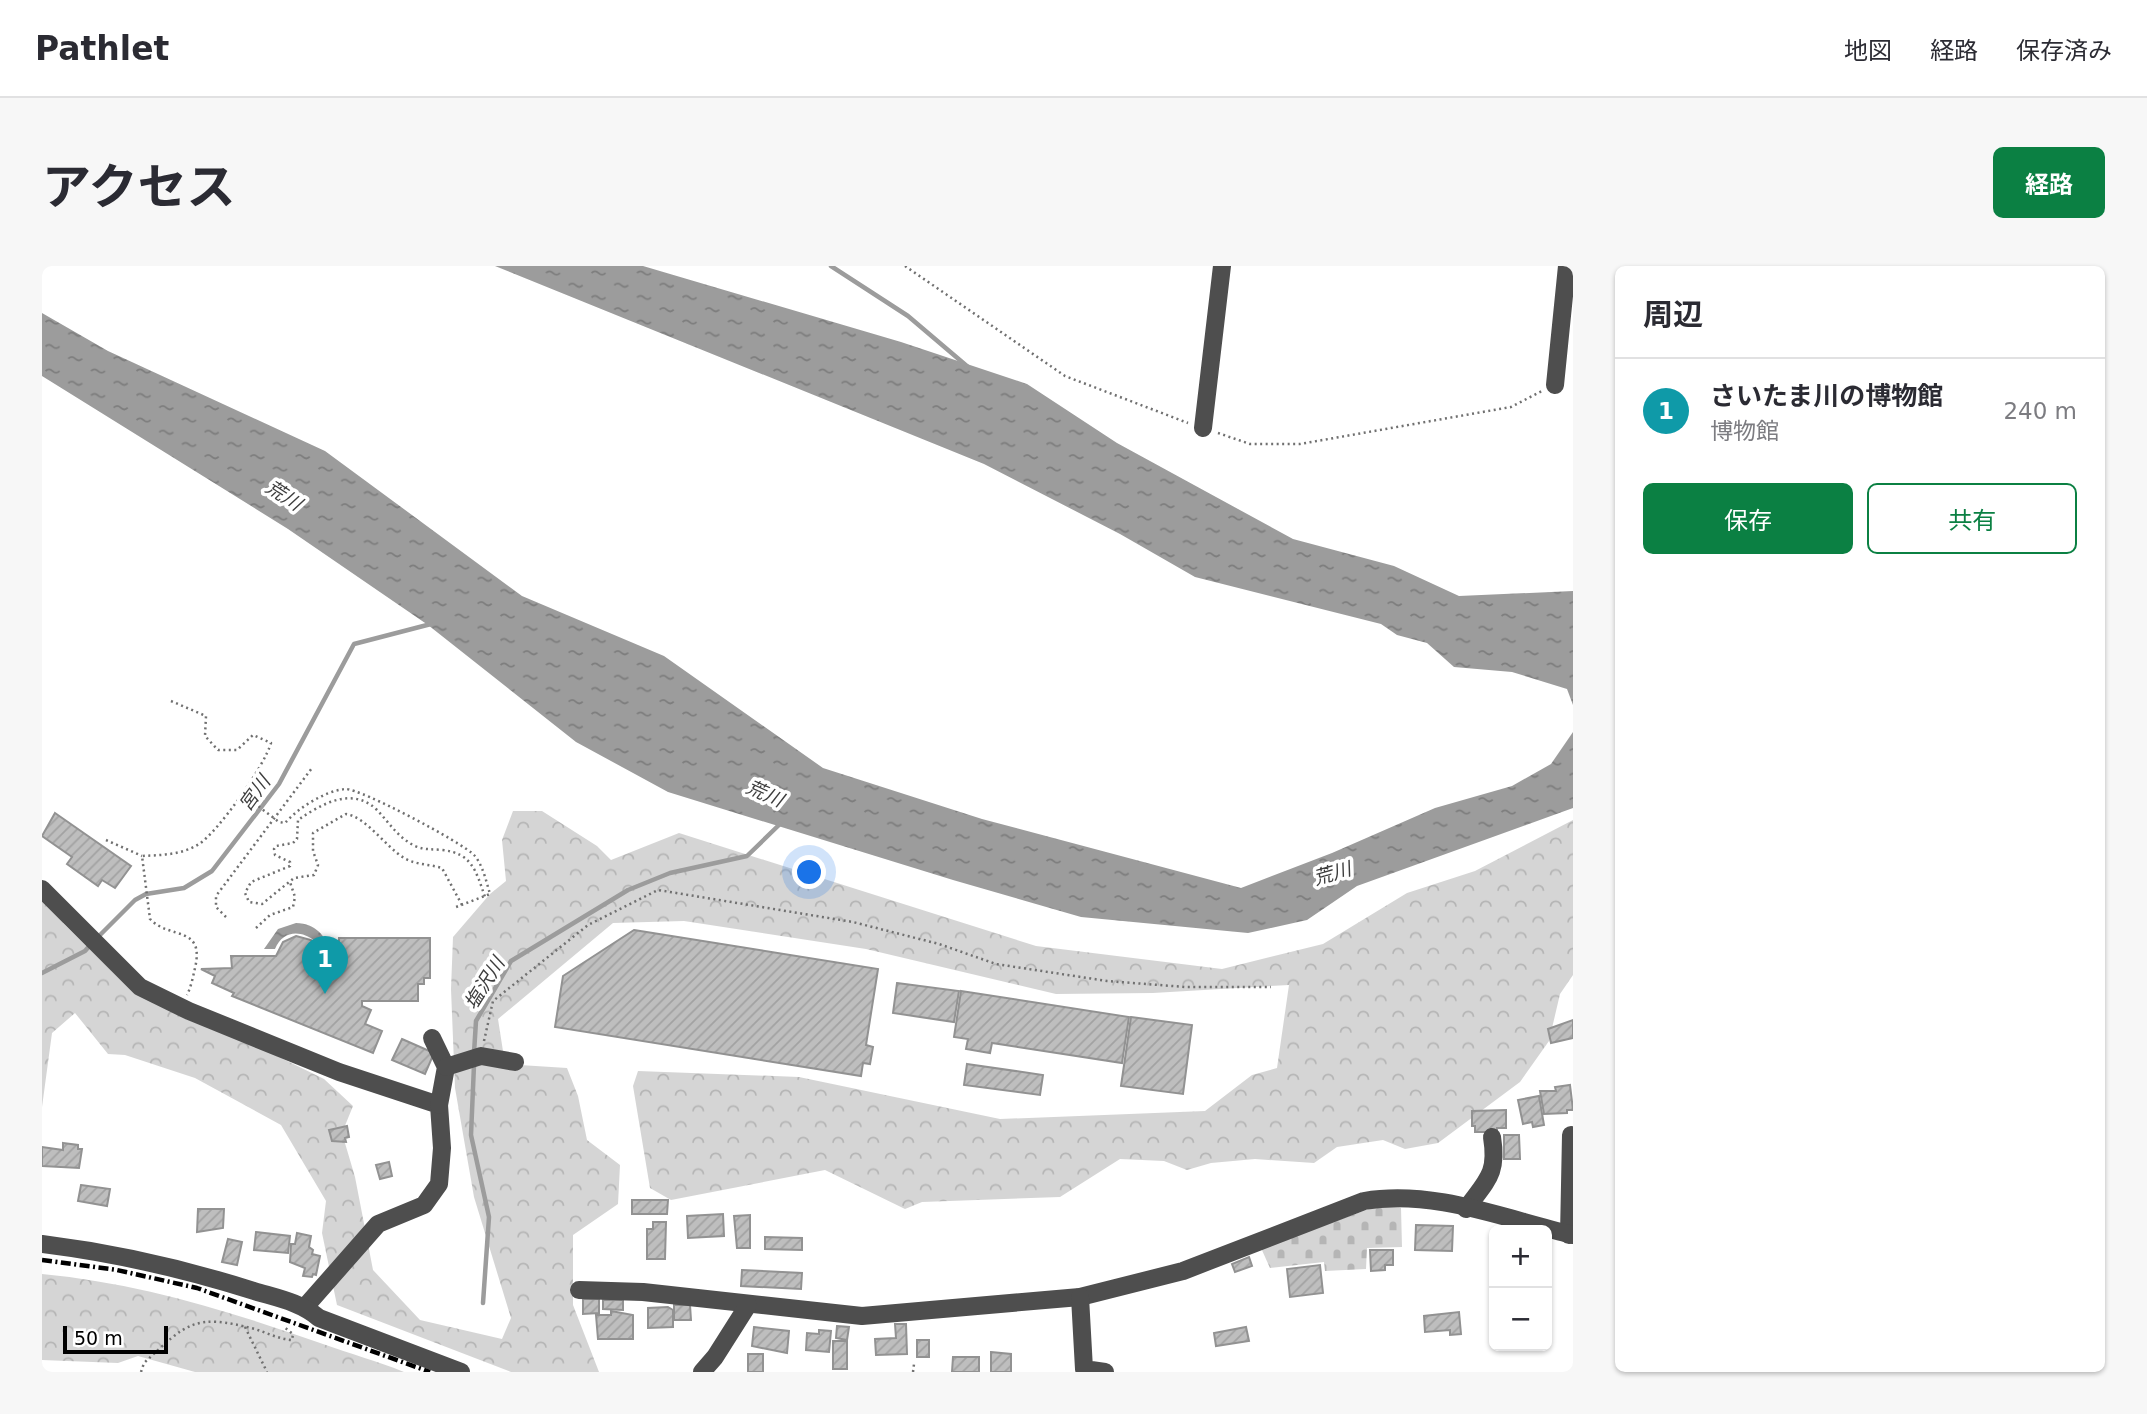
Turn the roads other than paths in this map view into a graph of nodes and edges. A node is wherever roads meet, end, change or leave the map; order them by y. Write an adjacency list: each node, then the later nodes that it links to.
1 (1222, 266): 4 (street)
2 (1567, 266): 3 (street)
3 (1555, 385)
4 (1203, 428)
5 (42, 889): 9 (street)
6 (432, 1038): 8 (street)
7 (515, 1062): 8 (street)
8 (446, 1067): 9 (street)
9 (439, 1105): 18 (street)
10 (1571, 1135): 13 (street)
11 (1492, 1136): 12 (street)
12 (1466, 1209): 13 (street); 16 (street)
13 (1571, 1235)
14 (42, 1244): 18 (street)
15 (579, 1290): 17 (street)
16 (1080, 1297): 17 (street); 21 (street)
17 (748, 1305): 20 (street)
18 (305, 1307): 19 (street)
19 (461, 1372)
20 (702, 1372)
21 (1105, 1372)

